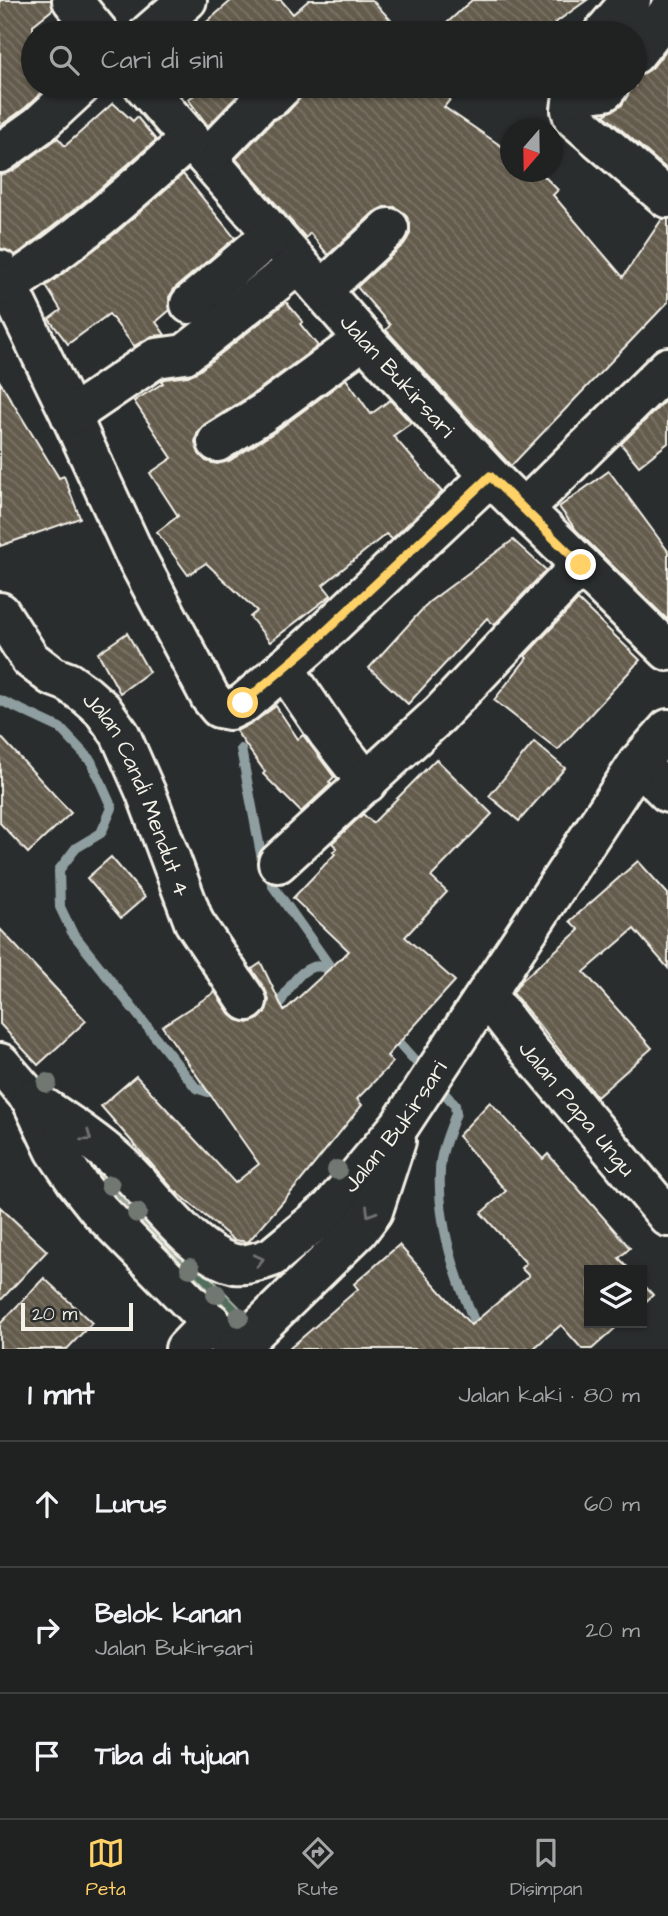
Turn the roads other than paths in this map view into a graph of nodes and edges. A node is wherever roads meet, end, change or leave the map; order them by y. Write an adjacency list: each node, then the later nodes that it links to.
1 (187, 0): 4 (street)
2 (631, 0): 5 (street)
3 (668, 13): 6 (street)
4 (163, 21)
5 (613, 21)
6 (647, 39)
7 (68, 98): 12 (street)
8 (154, 98): 11 (street, Jalan Bukirsari)
9 (270, 98): 11 (street)
10 (580, 98): 13 (street)
11 (198, 148): 15 (street, Jalan Bukirsari); 17 (street)
12 (0, 153)
13 (667, 198)
14 (389, 228): 16 (street)
15 (273, 234): 16 (street, Jalan Bukirsari); 18 (street)
16 (310, 277): 19 (street, Jalan Bukirsari); 21 (street)
17 (4, 278): 21 (street)
18 (190, 304)
19 (364, 338): 22 (street); 23 (street, Jalan Bukirsari)
20 (668, 368): 24 (street)
21 (71, 416): 28 (street)
22 (217, 442)
23 (490, 476): 24 (street, Jalan Bukirsari); 28 (street)
24 (524, 509): 25 (street, Jalan Bukirsari)
25 (581, 565): 27 (street, Jalan Bukirsari); 31 (street)
26 (0, 612): 35 (street, Jalan Candi Mendut 4)
27 (668, 651)
28 (284, 668): 31 (street)
29 (668, 729): 30 (street, Jalan Bukirsari)
30 (638, 763): 32 (street); 34 (street, Jalan Bukirsari)
31 (367, 783): 33 (street)
32 (668, 793)
33 (278, 863)
34 (487, 996): 38 (street, Jalan Bukirsari); 39 (street, Jalan Papa Ungu)
35 (247, 1001)
36 (0, 1063): 37 (street)
37 (31, 1099): 38 (street, Jalan Bukirsari, one-way to 38); 40 (street)
38 (400, 1125): 40 (street, one-way to 40)
39 (668, 1217)
40 (217, 1342)

